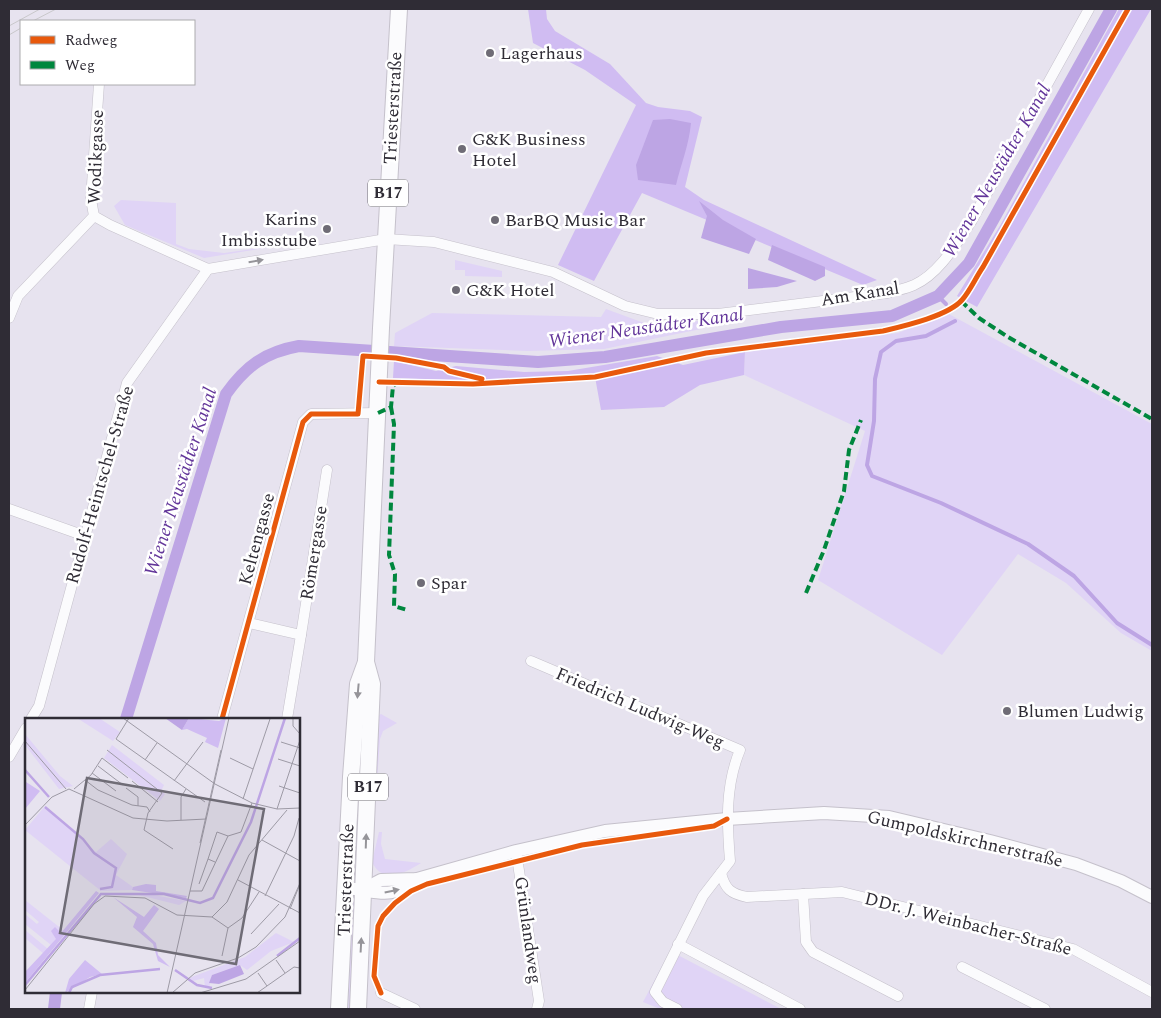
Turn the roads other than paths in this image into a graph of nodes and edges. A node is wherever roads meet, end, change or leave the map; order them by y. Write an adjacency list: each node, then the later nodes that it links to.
1 (399, 9): 5 (main road, Triesterstraße / B17)
2 (1089, 9): 5 (street, Am Kanal)
3 (99, 85): 4 (street, Wodikgasse)
4 (94, 216): 6 (street); 7 (street, Wodikgasse)
5 (386, 239): 6 (street, one-way to 5); 8 (main road, Triesterstraße / B17)
6 (208, 269): 11 (street, Rudolf-Heintschel-Straße)
7 (9, 318)
8 (378, 413): 12 (street, Keltengasse); 15 (main road, Triesterstraße / B17)
9 (327, 470): 13 (street, Römergasse)
10 (9, 509): 11 (street)
11 (85, 536): 16 (street, Rudolf-Heintschel-Straße)
12 (249, 624): 13 (street); 17 (street, Keltengasse)
13 (301, 635): 18 (street, Römergasse)
14 (531, 661): 21 (street, Friedrich Ludwig-Weg)
15 (366, 662): 24 (main road, Triesterstraße / B17, one-way to 24); 25 (main road, Triesterstraße / B17, one-way to 15)
16 (32, 718)
17 (222, 718)
18 (287, 718)
19 (25, 730): 20 (street)
20 (9, 758)
21 (727, 819): 22 (street, Gumpoldskirchnerstraße); 23 (street); 27 (street, Gumpoldskirchnerstraße)
22 (516, 851): 25 (street, Gumpoldskirchnerstraße); 38 (street, Grünlandweg)
23 (721, 873): 26 (street, DDr. J. Weinbacher-Straße); 28 (street)
24 (345, 888): 25 (street, Gumpoldskirchnerstraße); 35 (main road, Triesterstraße / B17)
25 (364, 889): 36 (main road, Triesterstraße / B17, one-way to 25)
26 (803, 894): 30 (street, DDr. J. Weinbacher-Straße); 33 (street)
27 (1152, 897)
28 (678, 944): 39 (street); 40 (street)
29 (962, 967): 41 (street)
30 (1152, 992)
31 (92, 993): 34 (street)
32 (381, 994): 37 (street)
33 (898, 996)
34 (89, 1009)
35 (339, 1009)
36 (358, 1009)
37 (415, 1009)
38 (537, 1009)
39 (677, 1009)
40 (800, 1009)
41 (1045, 1009)

